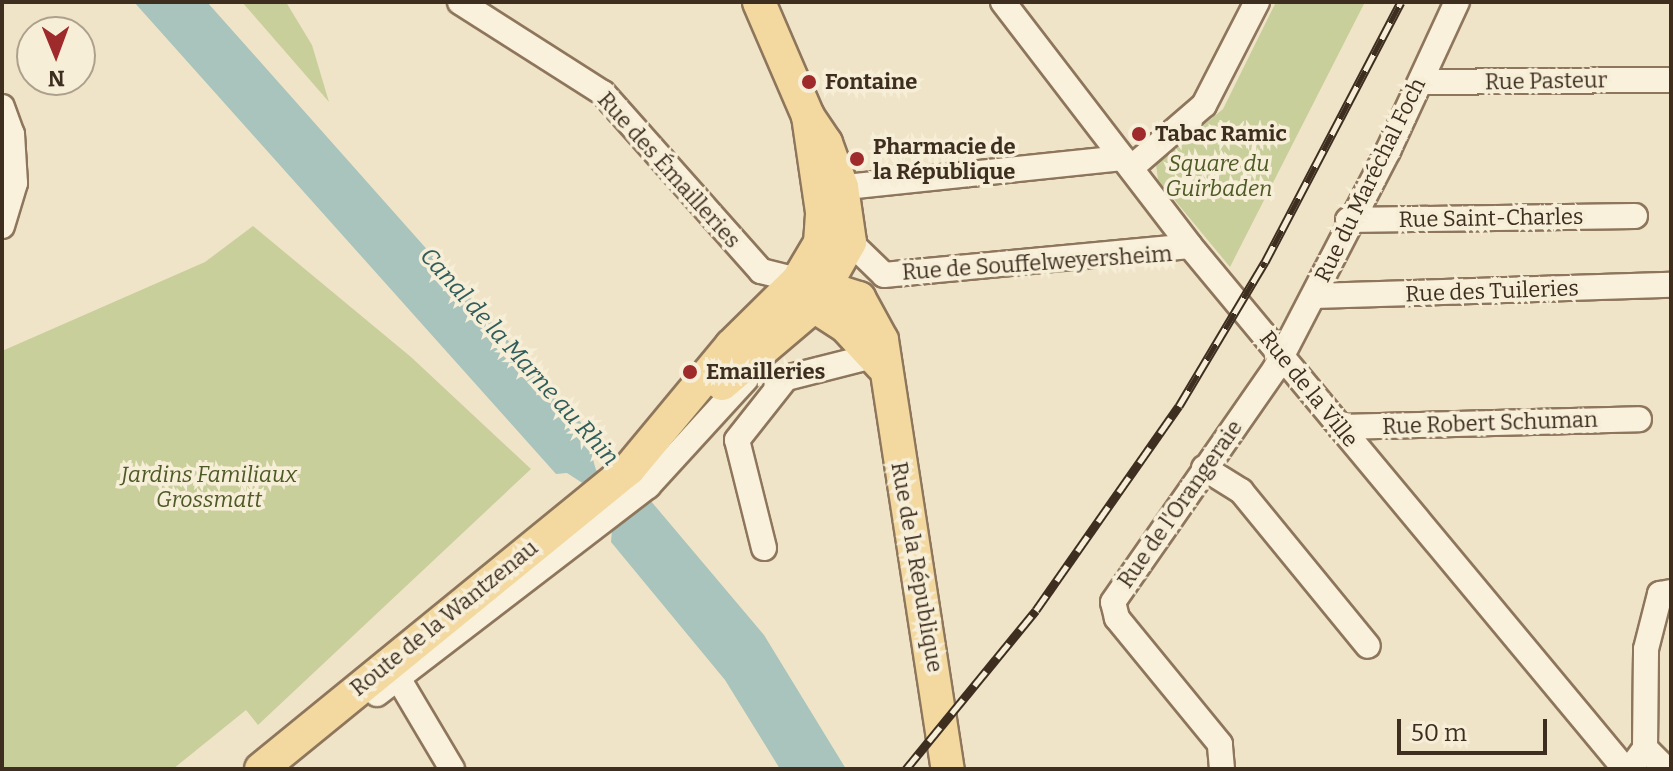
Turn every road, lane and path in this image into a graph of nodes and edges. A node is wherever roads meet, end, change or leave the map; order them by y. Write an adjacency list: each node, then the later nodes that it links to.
1 (460, 2): 17 (street, Rue des Émailleries)
2 (759, 2): 10 (main road)
3 (1003, 2): 9 (street, Rue de la Ville)
4 (1257, 2): 9 (street)
5 (1457, 2): 7 (street, Rue du Maréchal Foch)
6 (1671, 80): 7 (street, Rue Pasteur)
7 (1421, 82): 12 (street, Rue du Maréchal Foch)
8 (2, 107): 13 (street)
9 (1126, 163): 10 (street); 15 (street, Rue de la Ville)
10 (832, 189): 14 (main road); 17 (main road)
11 (1635, 216): 12 (street, Rue Saint-Charles)
12 (1348, 220): 18 (street, Rue du Maréchal Foch)
13 (2, 226)
14 (850, 242): 15 (street, Rue de Souffelweyersheim); 17 (main road)
15 (1190, 246): 19 (street, Rue de la Ville)
16 (1671, 285): 18 (street, Rue des Tuileries)
17 (813, 290): 20 (main road); 24 (main road, Route de la Wantzenau); 24 (main road, Route de la Wantzenau)
18 (1314, 296): 19 (street, Rue du Maréchal Foch)
19 (1282, 357): 22 (street, Rue de la Ville); 23 (street, Rue de l'Orangeraie)
20 (877, 361): 26 (street); 34 (main road, Rue de la République)
21 (1639, 419): 22 (street, Rue Robert Schuman)
22 (1340, 427): 36 (street, Rue de la Ville)
23 (1204, 468): 28 (street); 35 (street, Rue de l'Orangeraie)
24 (638, 472): 25 (main road, Route de la Wantzenau)
25 (577, 528): 29 (street, Route de la Wantzenau); 31 (main road, Route de la Wantzenau)
26 (764, 548)
27 (1671, 592): 30 (street)
28 (1368, 646)
29 (398, 678): 32 (street, Route de la Wantzenau); 33 (street)
30 (1645, 748): 36 (street); 37 (street)
31 (261, 769)
32 (283, 769)
33 (452, 769)
34 (948, 769)
35 (1222, 769)
36 (1628, 769)
37 (1666, 769)

